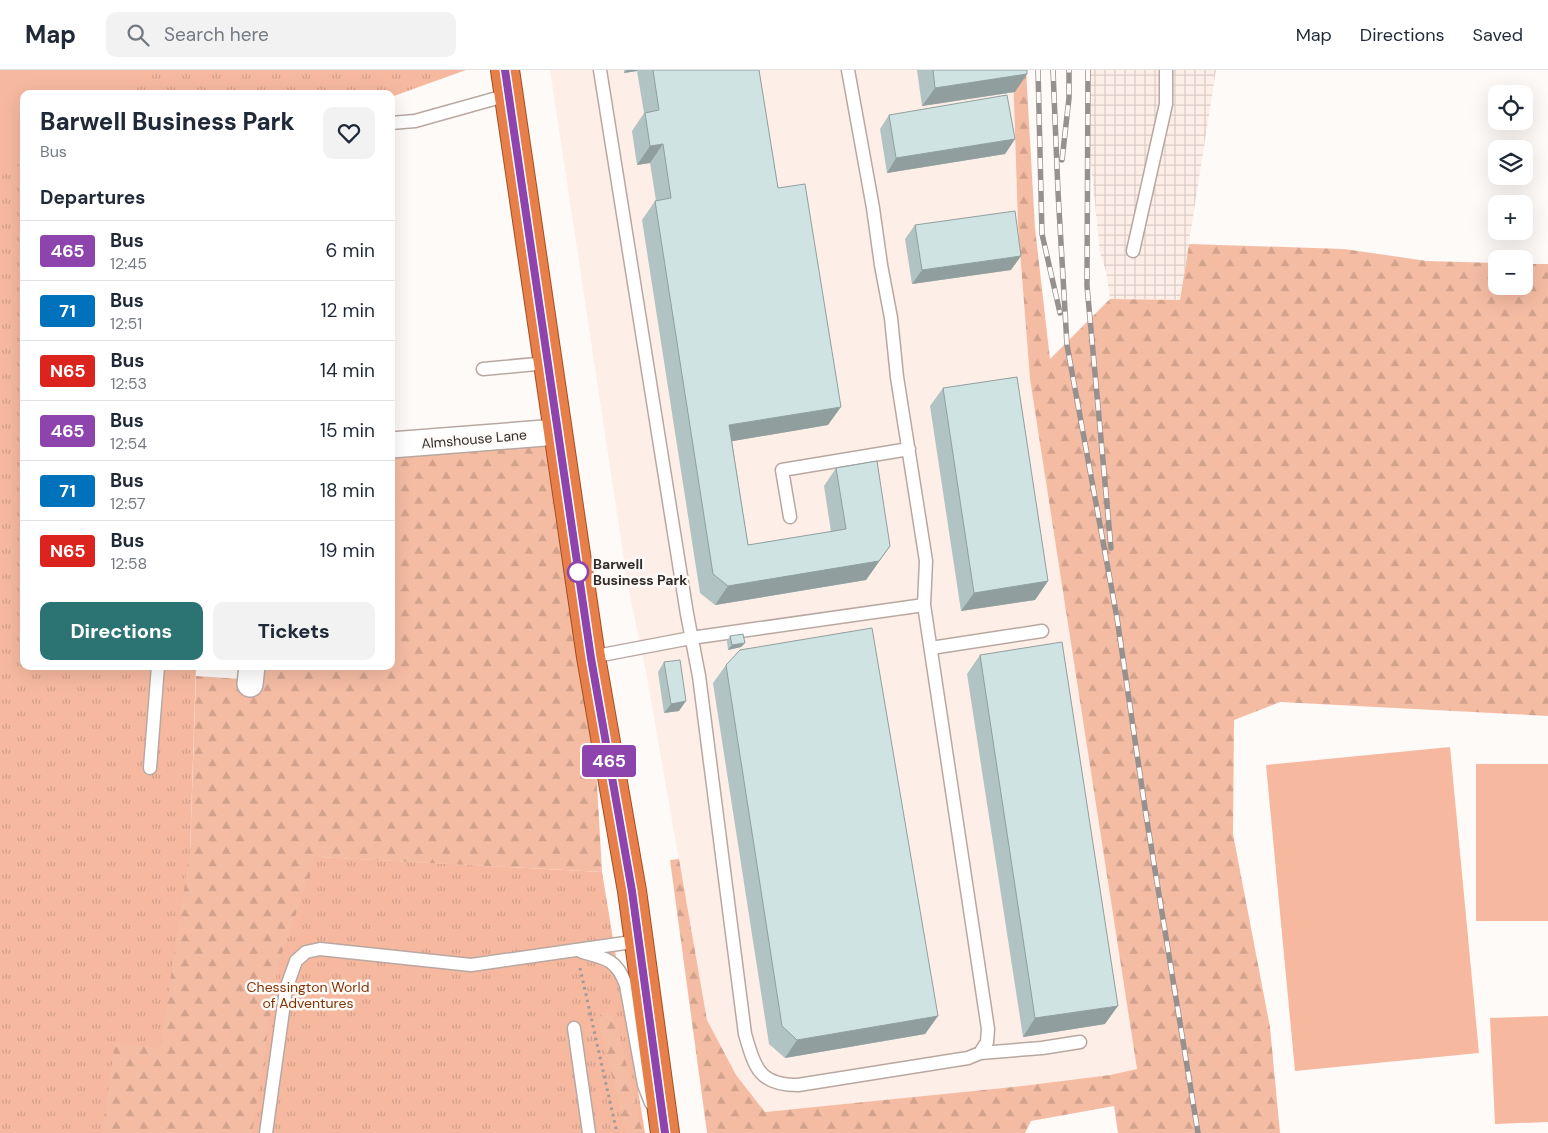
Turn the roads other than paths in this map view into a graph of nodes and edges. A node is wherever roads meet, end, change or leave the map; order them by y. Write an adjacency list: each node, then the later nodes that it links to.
1 (600, 70): 15 (lane)
2 (848, 70): 11 (lane)
3 (1166, 70): 6 (lane)
4 (506, 82): 5 (lane); 7 (highway)
5 (395, 123)
6 (1133, 251)
7 (547, 363): 8 (lane); 9 (highway)
8 (483, 369)
9 (558, 432): 10 (street, Almshouse Lane); 17 (highway)
10 (395, 445)
11 (909, 449): 12 (lane); 13 (lane)
12 (790, 517)
13 (924, 604): 15 (lane); 16 (lane)
14 (1042, 631): 16 (lane)
15 (691, 638): 17 (lane); 24 (lane)
16 (931, 648): 24 (lane)
17 (591, 658): 20 (highway)
18 (158, 670): 19 (lane)
19 (150, 768)
20 (639, 941): 21 (lane); 30 (highway)
21 (576, 950): 25 (lane); 30 (lane)
22 (574, 1028): 29 (lane)
23 (1080, 1042): 24 (lane)
24 (980, 1054)
25 (276, 1062): 26 (lane); 27 (lane)
26 (279, 1086)
27 (266, 1133): 28 (lane)
28 (272, 1133)
29 (589, 1133)
30 (664, 1133)

